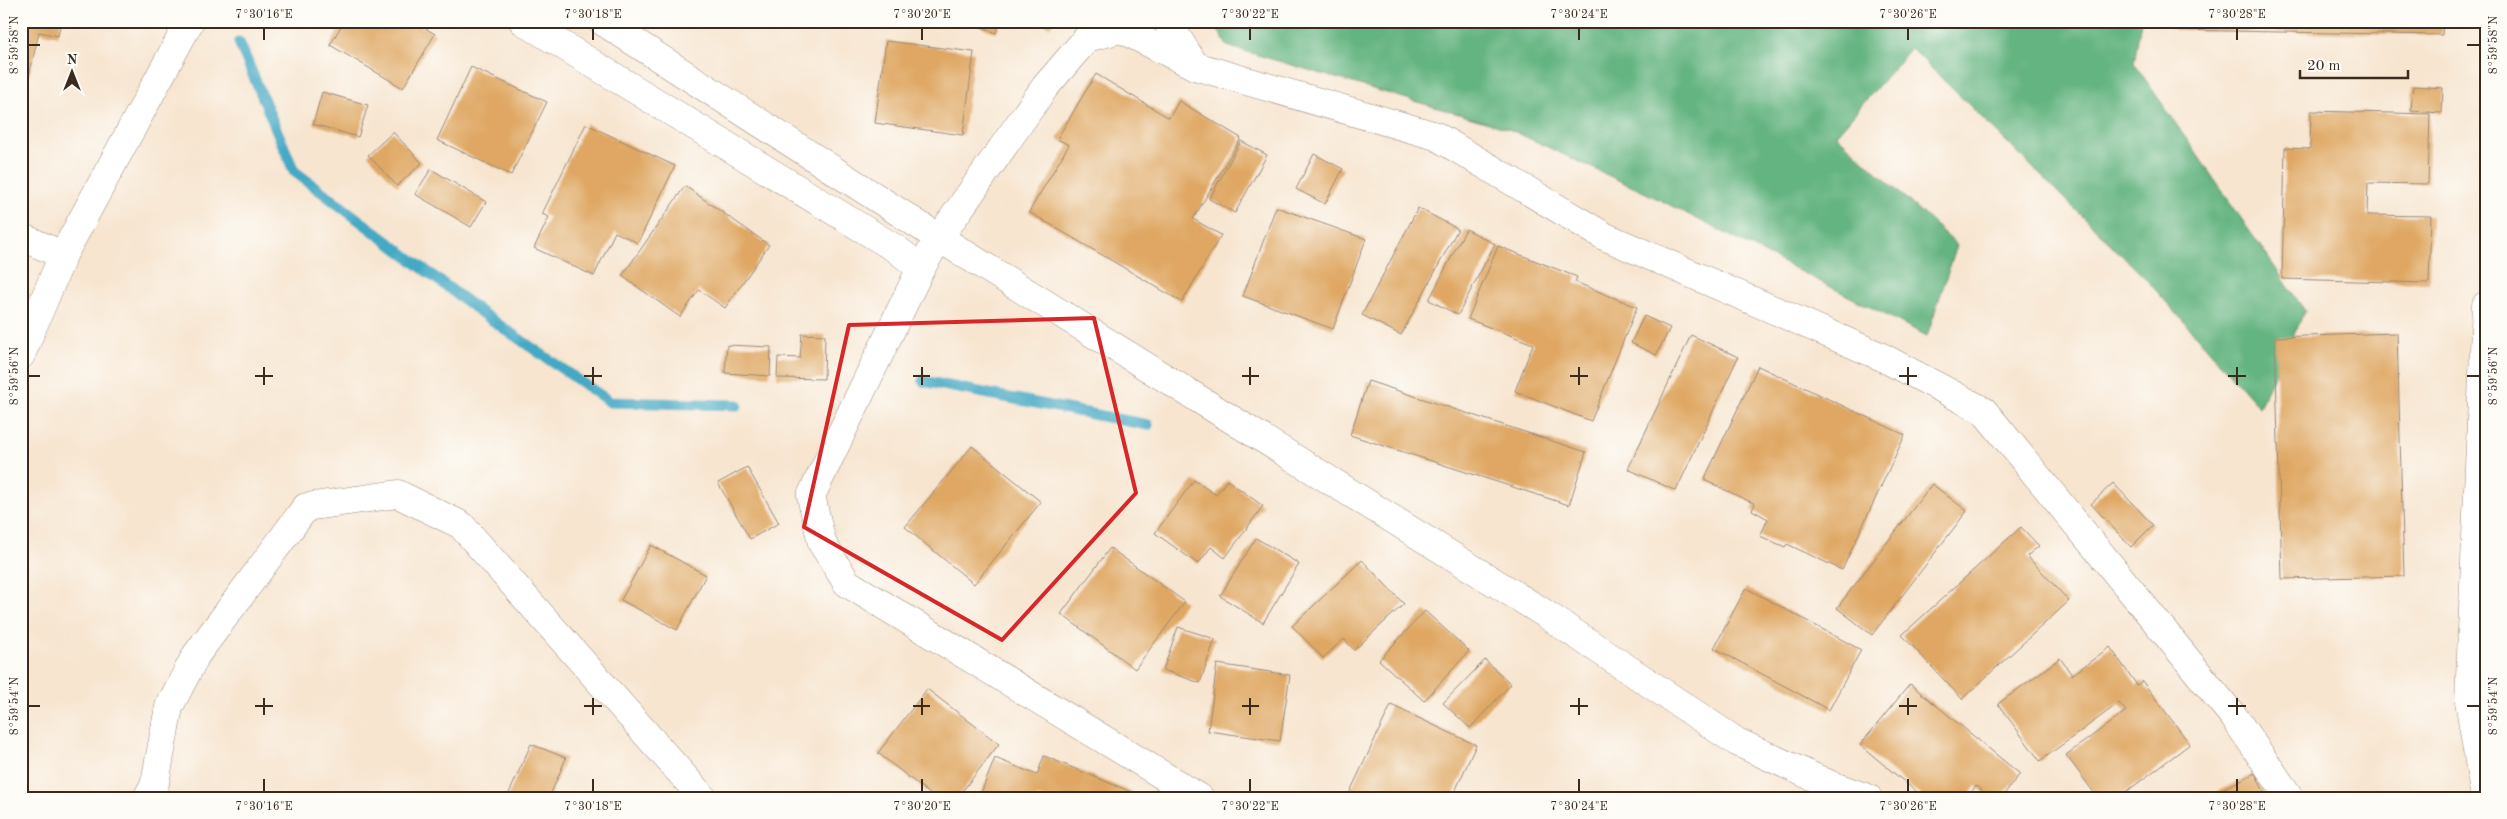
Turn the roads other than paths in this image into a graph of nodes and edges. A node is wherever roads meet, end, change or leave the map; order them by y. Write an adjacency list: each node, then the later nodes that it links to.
1 (190, 21): 8 (street)
2 (523, 21): 9 (street)
3 (602, 21): 7 (street)
4 (1167, 21): 5 (street)
5 (1195, 66): 7 (street); 16 (street)
6 (21, 237): 8 (street)
7 (939, 238): 9 (street); 15 (street)
8 (63, 255): 11 (street)
9 (921, 268): 14 (street)
10 (2486, 305): 17 (street)
11 (21, 355)
12 (147, 798): 13 (street)
13 (703, 798)
14 (1200, 798)
15 (1868, 798)
16 (2290, 798)
17 (2485, 798)

